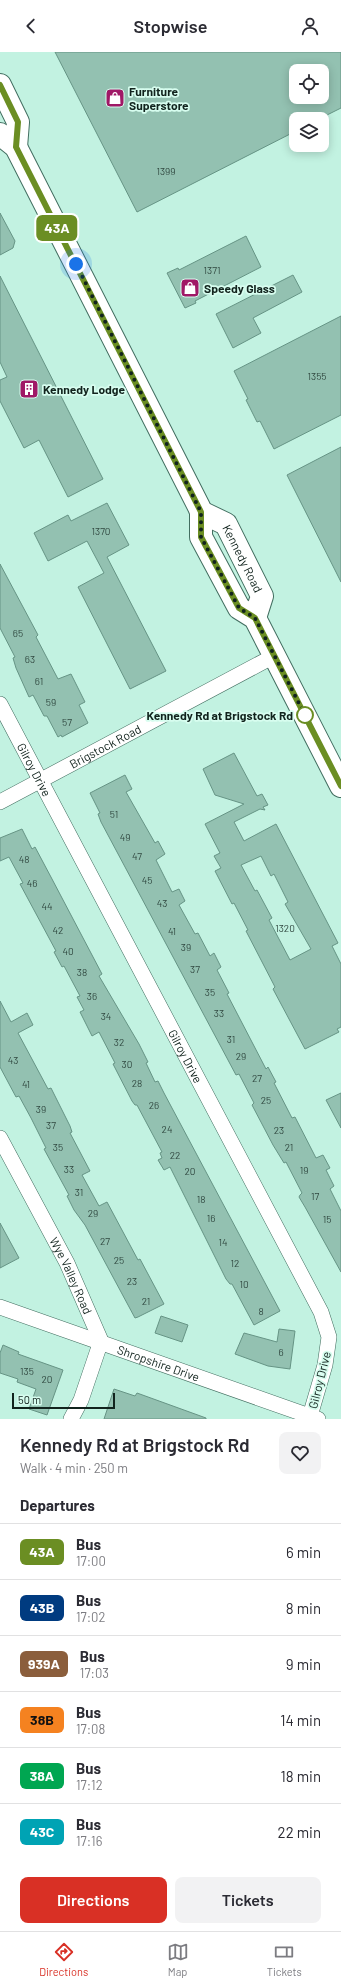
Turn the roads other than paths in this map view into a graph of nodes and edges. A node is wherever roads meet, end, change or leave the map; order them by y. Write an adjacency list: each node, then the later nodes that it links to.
1 (0, 85): 2 (main road, Kennedy Road)
2 (8, 141): 3 (main road, Kennedy Road)
3 (274, 656): 5 (street, Brigstock Road); 6 (main road, Kennedy Road)
4 (0, 704): 5 (street, Gilroy Drive)
5 (40, 782): 7 (street, Brigstock Road); 11 (street, Gilroy Drive)
6 (341, 786)
7 (0, 802)
8 (0, 1138): 10 (street, Wye Valley Road)
9 (0, 1307): 10 (street, Shropshire Drive)
10 (101, 1341): 11 (street, Shropshire Drive); 12 (street)
11 (314, 1418)
12 (71, 1419)

